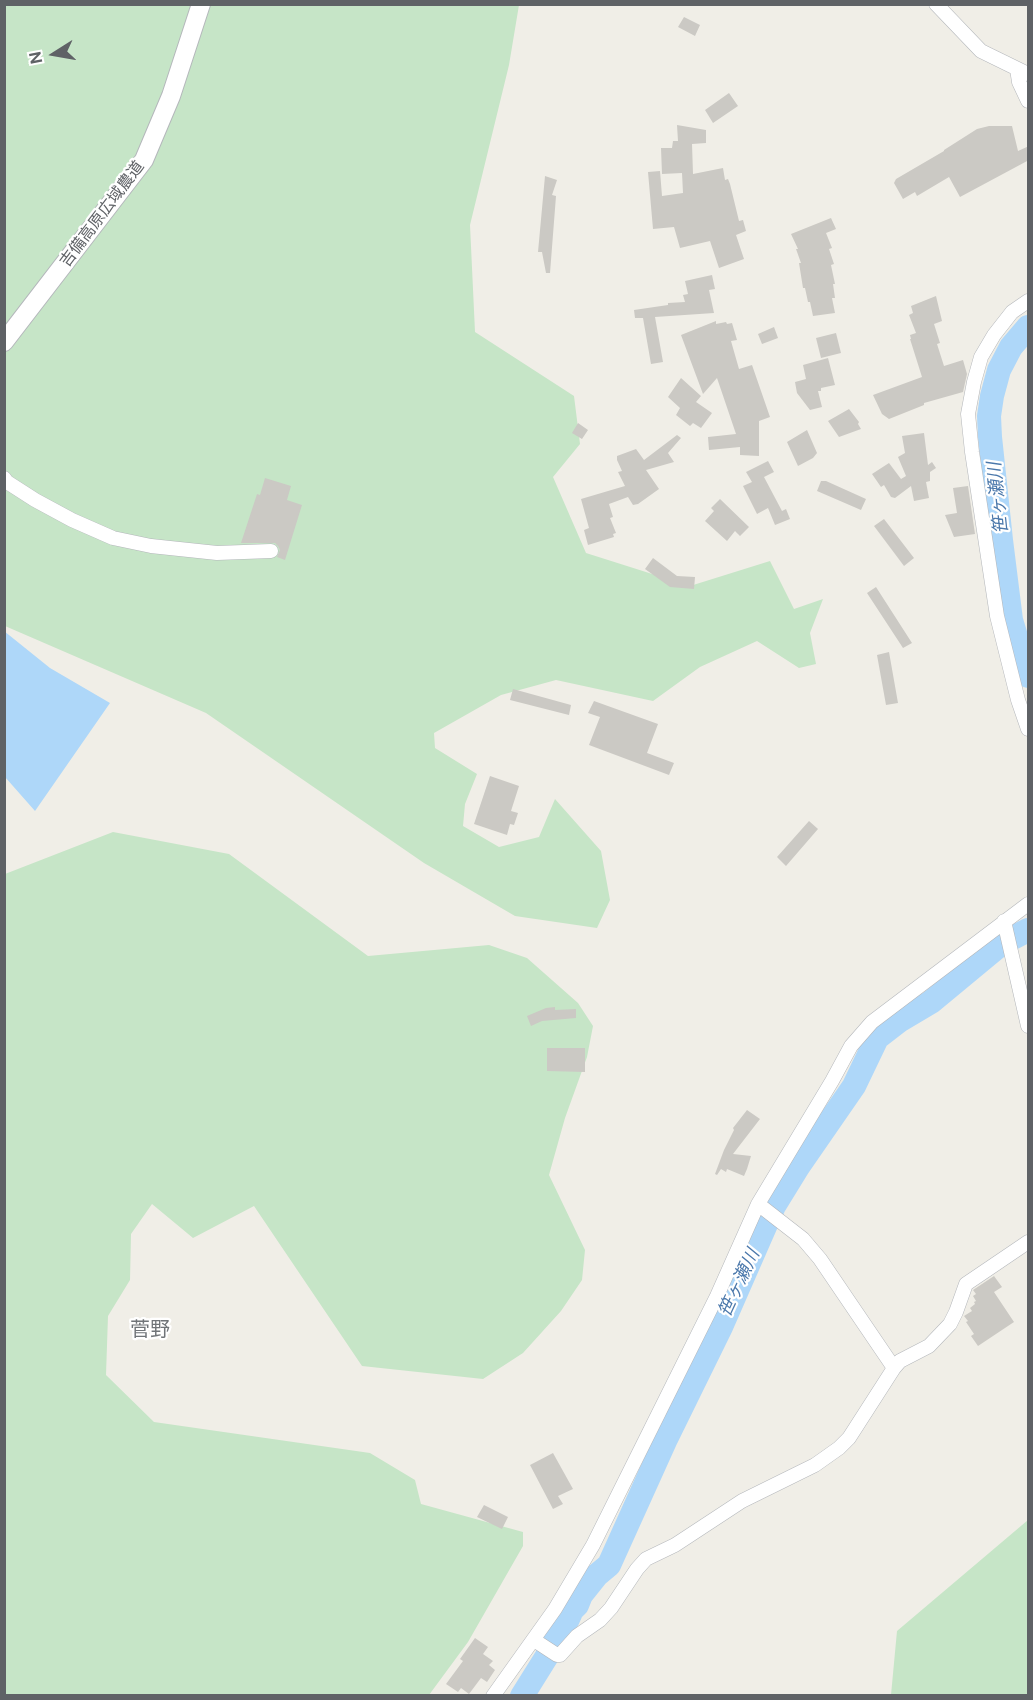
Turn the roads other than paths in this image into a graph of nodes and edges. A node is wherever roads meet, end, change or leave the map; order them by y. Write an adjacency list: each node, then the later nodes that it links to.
1 (201, 4): 6 (street, 吉備高原広域農道)
2 (936, 4): 3 (street)
3 (1023, 71): 4 (street)
4 (1029, 101)
5 (1029, 301): 9 (street)
6 (4, 342)
7 (4, 478): 8 (street)
8 (271, 551)
9 (1029, 729)
10 (1029, 904): 11 (street)
11 (1005, 926): 12 (street); 13 (street)
12 (1029, 1026)
13 (762, 1206): 15 (street); 16 (street)
14 (1029, 1242): 15 (street)
15 (894, 1368): 16 (street)
16 (537, 1642): 17 (street)
17 (493, 1695)

